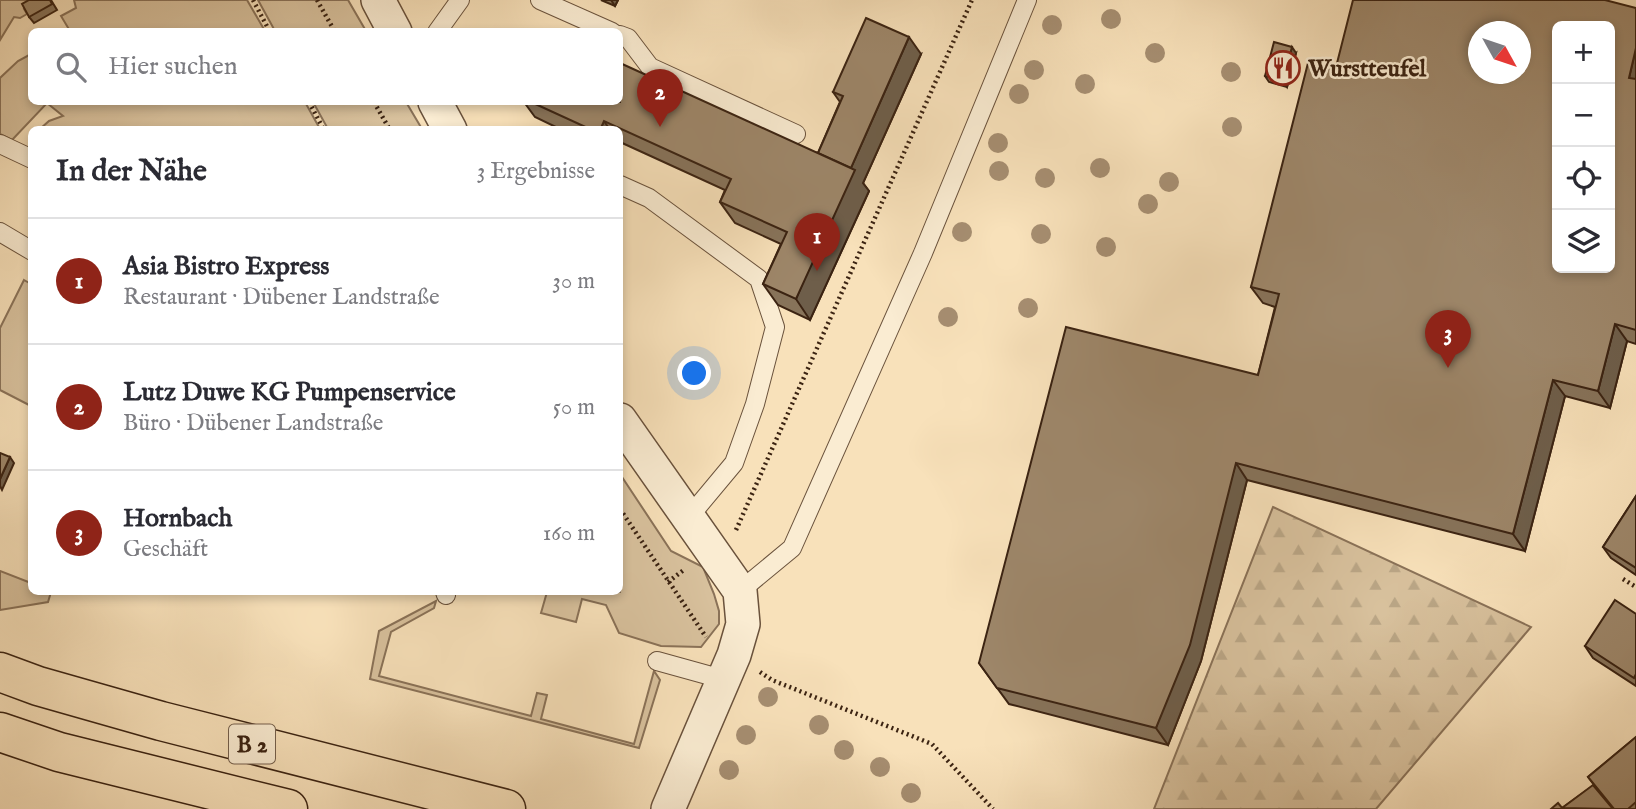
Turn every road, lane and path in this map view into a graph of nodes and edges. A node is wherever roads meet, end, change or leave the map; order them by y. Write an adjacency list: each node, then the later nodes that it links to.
1 (253, 0): 8 (path)
2 (317, 0): 9 (path)
3 (378, 0): 10 (street)
4 (460, 0): 11 (lane)
5 (540, 0): 12 (lane)
6 (972, 0): 29 (path)
7 (1027, 0): 33 (lane)
8 (268, 28)
9 (333, 28)
10 (393, 28)
11 (440, 28)
12 (603, 28)
13 (623, 36): 20 (lane)
14 (311, 105): 17 (path)
15 (376, 105): 18 (path)
16 (437, 105): 19 (street)
17 (322, 126)
18 (388, 126)
19 (448, 126)
20 (796, 134)
21 (0, 144): 22 (lane)
22 (28, 157)
23 (623, 187): 28 (lane)
24 (0, 232): 25 (lane)
25 (28, 249)
26 (623, 424): 28 (street)
27 (623, 514): 31 (path)
28 (689, 517): 29 (street)
29 (711, 550): 31 (path); 33 (street)
30 (1623, 579): 32 (path)
31 (668, 582): 35 (path)
32 (1636, 587)
33 (740, 591): 35 (street)
34 (657, 661): 35 (lane)
35 (728, 667): 38 (street); 41 (path)
36 (0, 672): 40 (highway, B 2)
37 (0, 732): 39 (highway, B 2)
38 (672, 799)
39 (288, 809)
40 (506, 809)
41 (993, 809)

